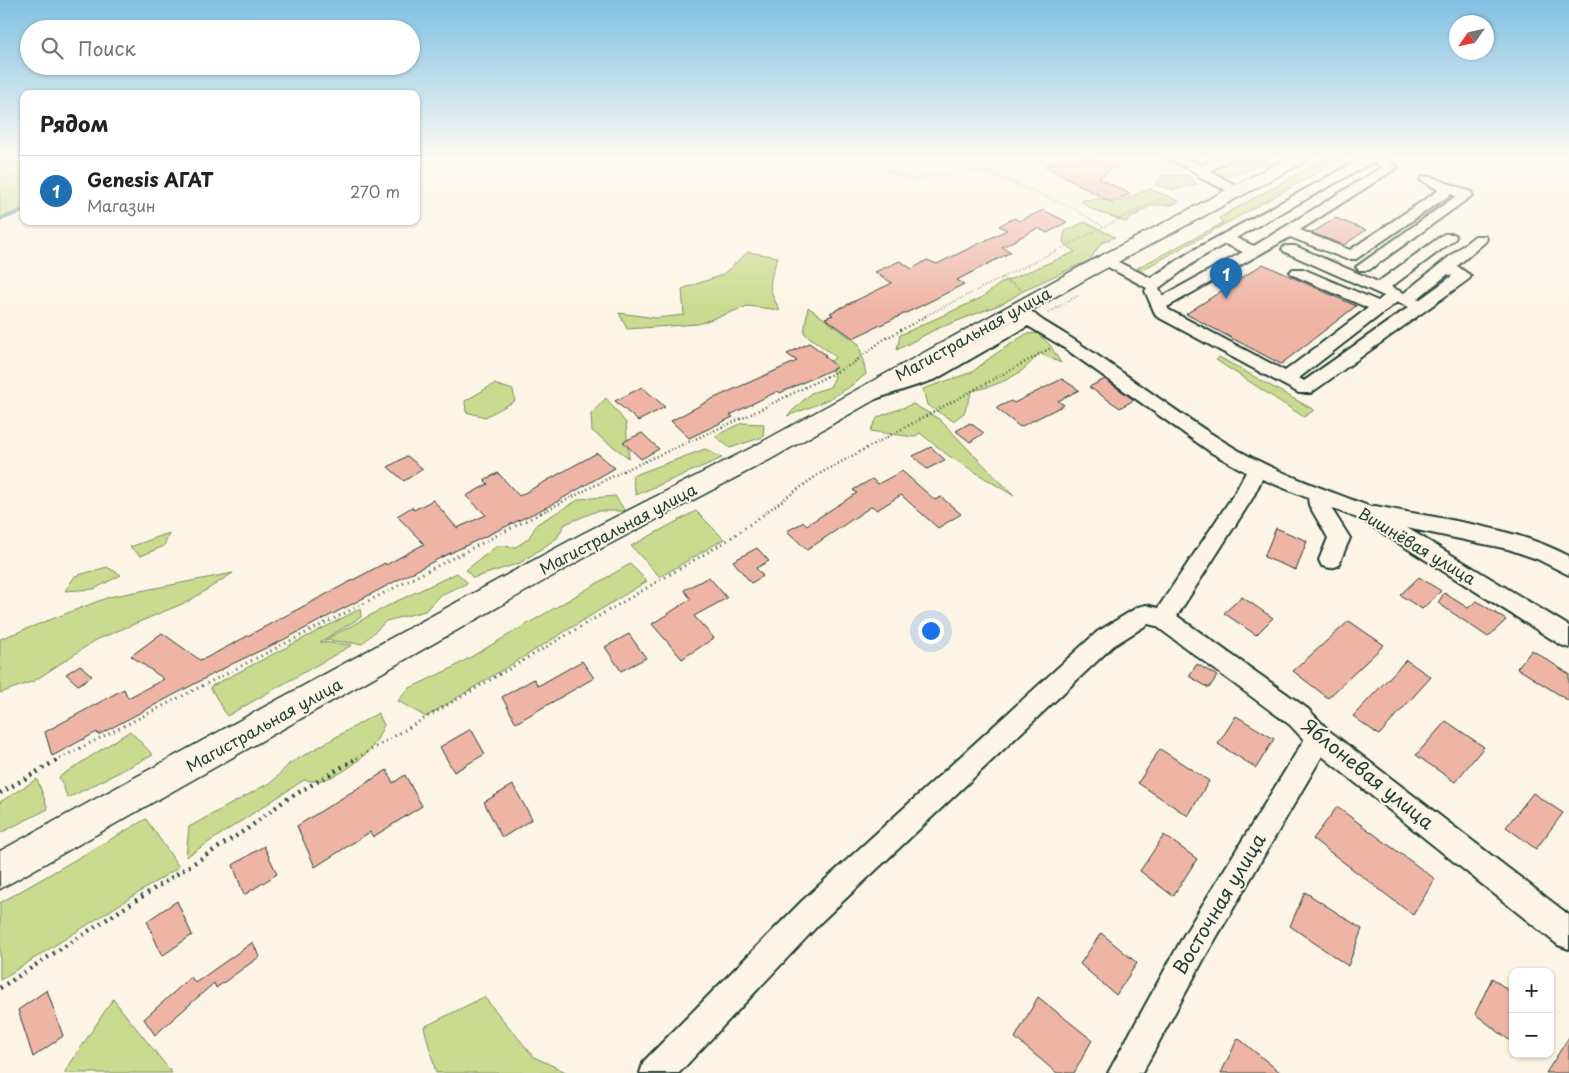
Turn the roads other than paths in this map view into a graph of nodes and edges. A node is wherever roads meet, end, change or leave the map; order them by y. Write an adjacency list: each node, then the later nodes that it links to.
1 (1204, 209): 12 (main road, Магистральная улица)
2 (1279, 209): 8 (street)
3 (1323, 209): 6 (street)
4 (1420, 209): 6 (street)
5 (1446, 209): 13 (street)
6 (1288, 231): 11 (street)
7 (1448, 237): 16 (street)
8 (1225, 239): 11 (street); 15 (street)
9 (1480, 239): 16 (street)
10 (1290, 248): 16 (street)
11 (1254, 252): 17 (street)
12 (1105, 261): 15 (street); 19 (main road, Магистральная улица)
13 (1364, 267)
14 (1298, 272): 18 (street)
15 (1152, 285): 17 (street)
16 (1400, 297): 18 (street); 20 (street)
17 (1158, 305): 20 (street)
18 (1379, 307): 20 (street)
19 (1023, 314): 21 (street, Вишнёвая улица); 29 (main road, Магистральная улица)
20 (1287, 379)
21 (1257, 469): 22 (street, Вишнёвая улица); 26 (street)
22 (1318, 493): 23 (street, Вишнёвая улица); 24 (street)
23 (1369, 515): 25 (street); 27 (street, Вишнёвая улица)
24 (1330, 560)
25 (1569, 566)
26 (1163, 619): 28 (street, Яблоневая улица); 31 (street)
27 (1569, 638)
28 (1320, 738): 30 (street, Яблоневая улица); 32 (street, Восточная улица)
29 (0, 871)
30 (1569, 934)
31 (656, 1073)
32 (1124, 1073)

